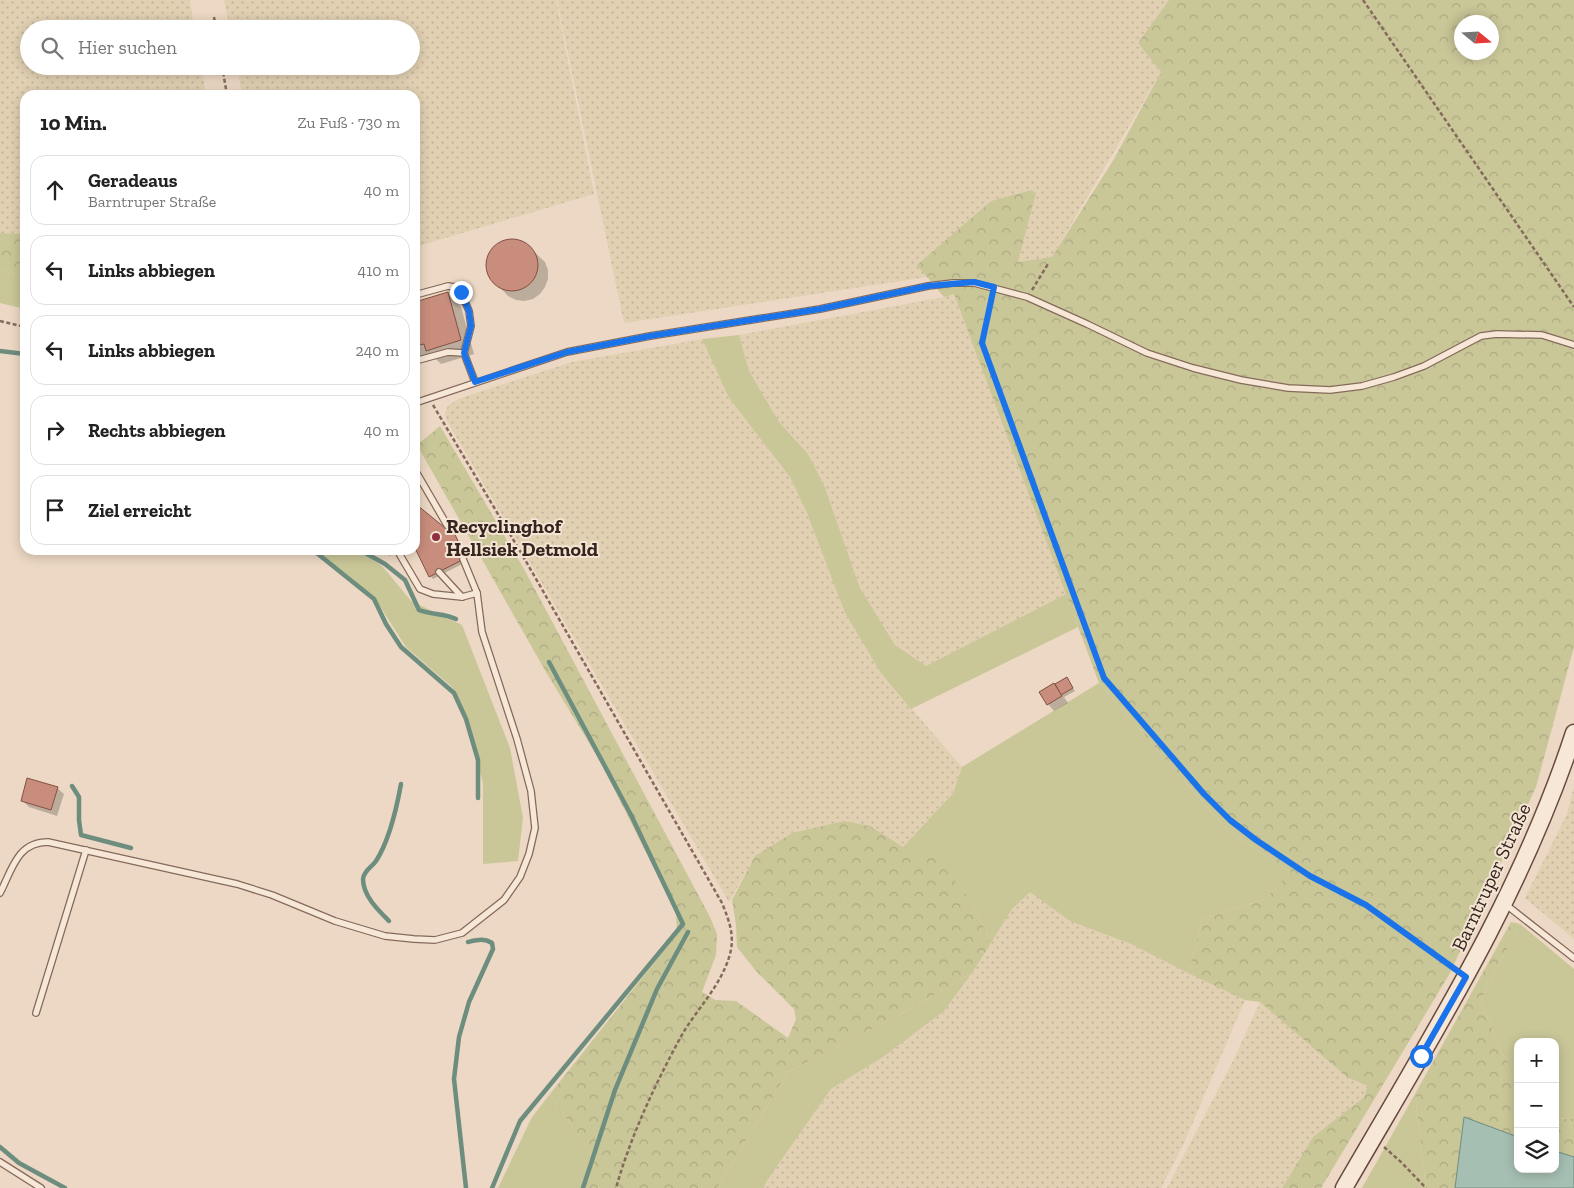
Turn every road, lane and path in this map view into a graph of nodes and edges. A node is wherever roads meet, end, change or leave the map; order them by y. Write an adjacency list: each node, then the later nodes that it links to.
1 (1363, 0): 10 (path)
2 (214, 17): 3 (path)
3 (214, 20)
4 (224, 75): 5 (path)
5 (226, 90)
6 (1048, 264): 9 (path)
7 (994, 287): 9 (lane); 16 (lane); 31 (path)
8 (420, 294): 14 (lane)
9 (1028, 297): 13 (lane)
10 (1574, 307)
11 (0, 321): 12 (path)
12 (20, 326)
13 (1574, 345)
14 (464, 353): 15 (lane); 16 (lane)
15 (420, 360)
16 (475, 382): 17 (lane)
17 (429, 398): 18 (lane); 36 (path)
18 (420, 401)
19 (420, 479): 20 (lane)
20 (447, 525)
21 (400, 555): 25 (lane)
22 (463, 560): 24 (lane)
23 (438, 572): 25 (lane)
24 (477, 593): 25 (lane); 27 (lane)
25 (462, 597)
26 (1574, 733): 29 (main road, Barntruper Straße)
27 (86, 850): 28 (lane); 32 (lane)
28 (0, 893)
29 (1504, 904): 30 (lane); 31 (main road, Barntruper Straße)
30 (1574, 958)
31 (1466, 977): 37 (main road, Barntruper Straße)
32 (36, 1013)
33 (1381, 1144): 38 (path)
34 (0, 1162): 35 (lane)
35 (41, 1188)
36 (616, 1188)
37 (1344, 1188)
38 (1426, 1188)

